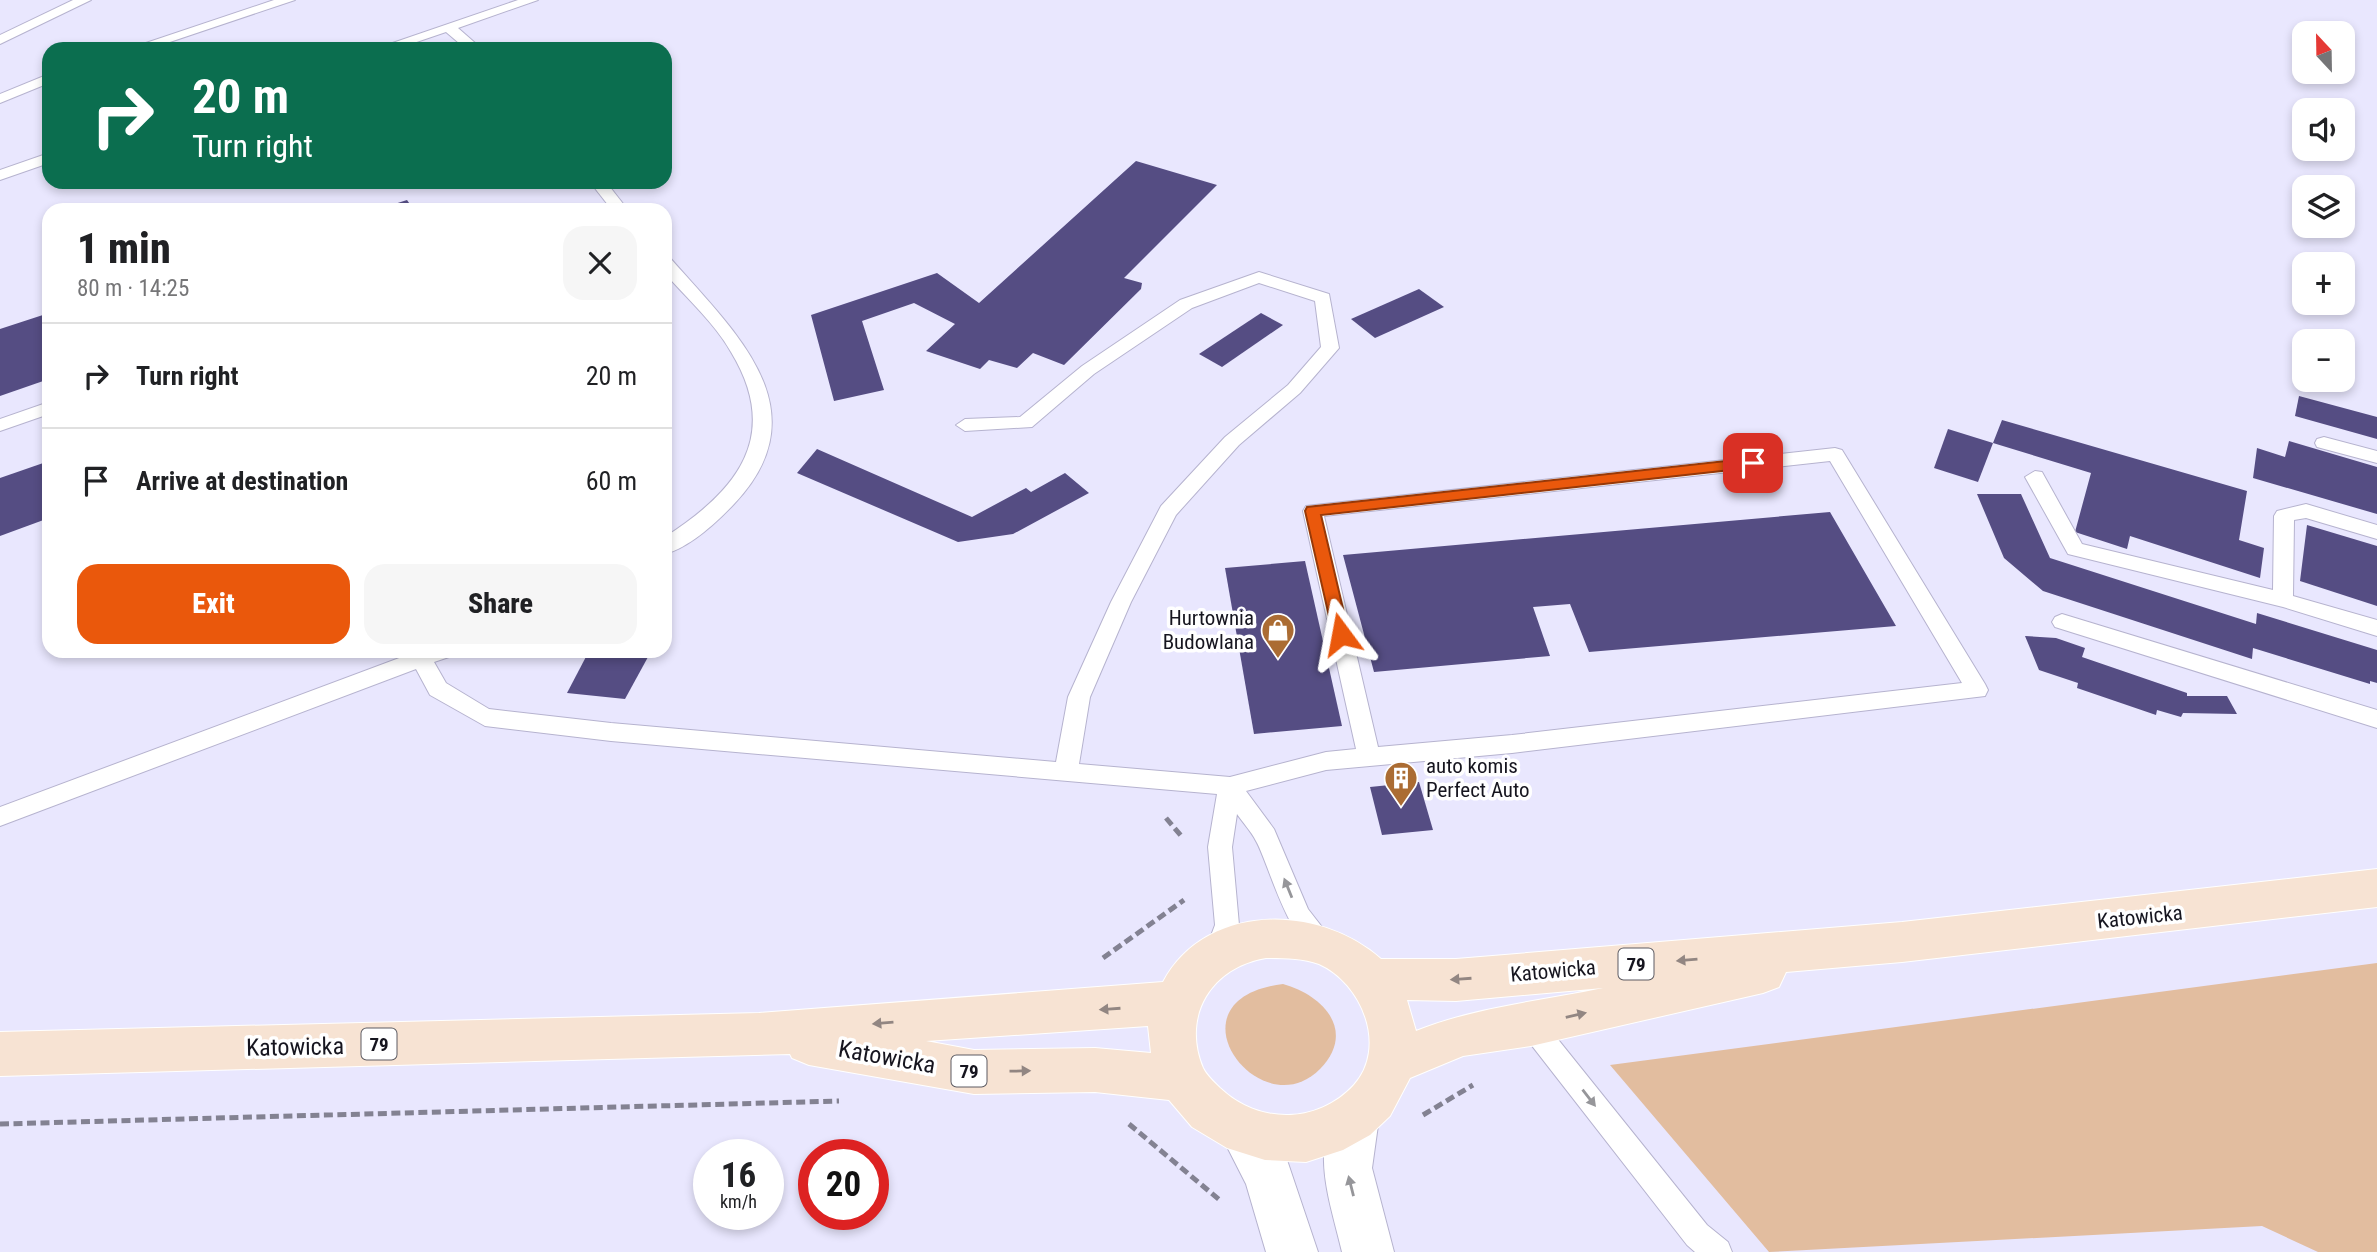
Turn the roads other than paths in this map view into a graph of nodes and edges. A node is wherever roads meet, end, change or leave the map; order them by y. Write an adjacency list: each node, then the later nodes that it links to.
1 (84, 0): 5 (lane)
2 (288, 0): 6 (lane)
3 (531, 0): 4 (lane)
4 (448, 27): 7 (lane); 8 (lane)
5 (0, 40)
6 (157, 42)
7 (403, 42)
8 (466, 42)
9 (42, 81): 10 (lane)
10 (0, 99)
11 (42, 160): 12 (lane)
12 (0, 174)
13 (604, 189): 14 (lane)
14 (614, 203)
15 (672, 271): 23 (lane)
16 (42, 410): 17 (lane)
17 (0, 425)
18 (965, 425): 31 (lane)
19 (2324, 443): 20 (lane)
20 (2377, 457)
21 (2035, 477): 24 (lane)
22 (2377, 531): 24 (lane)
23 (672, 543)
24 (2283, 600): 26 (lane)
25 (2062, 622): 29 (lane)
26 (2377, 628)
27 (423, 658): 33 (lane)
28 (432, 658): 31 (lane)
29 (2377, 719)
30 (1369, 757): 30 (lane); 32 (lane)
31 (1066, 772): 32 (lane)
32 (1230, 786): 36 (lane, one-way to 32); 37 (lane)
33 (0, 817)
34 (2377, 888): 35 (main road, Katowicka / 79)
35 (1902, 942): 38 (main road, Katowicka / 79, one-way to 38); 40 (main road, Katowicka / 79, one-way to 35)
36 (1324, 945): 37 (main road); 38 (main road)
37 (1217, 954): 39 (main road)
38 (1371, 979): 43 (main road)
39 (1178, 1000): 41 (main road, Katowicka / 79, one-way to 41); 44 (main road)
40 (1531, 1025): 43 (main road, Katowicka / 79); 49 (lane, one-way to 49)
41 (759, 1035): 42 (main road, Katowicka / 79); 44 (main road, Katowicka / 79, one-way to 44)
42 (0, 1054)
43 (1392, 1063): 45 (main road)
44 (1182, 1079): 46 (main road)
45 (1354, 1118): 46 (main road); 48 (street, one-way to 45)
46 (1244, 1131): 47 (street)
47 (1293, 1252)
48 (1368, 1252)
49 (1718, 1252)

